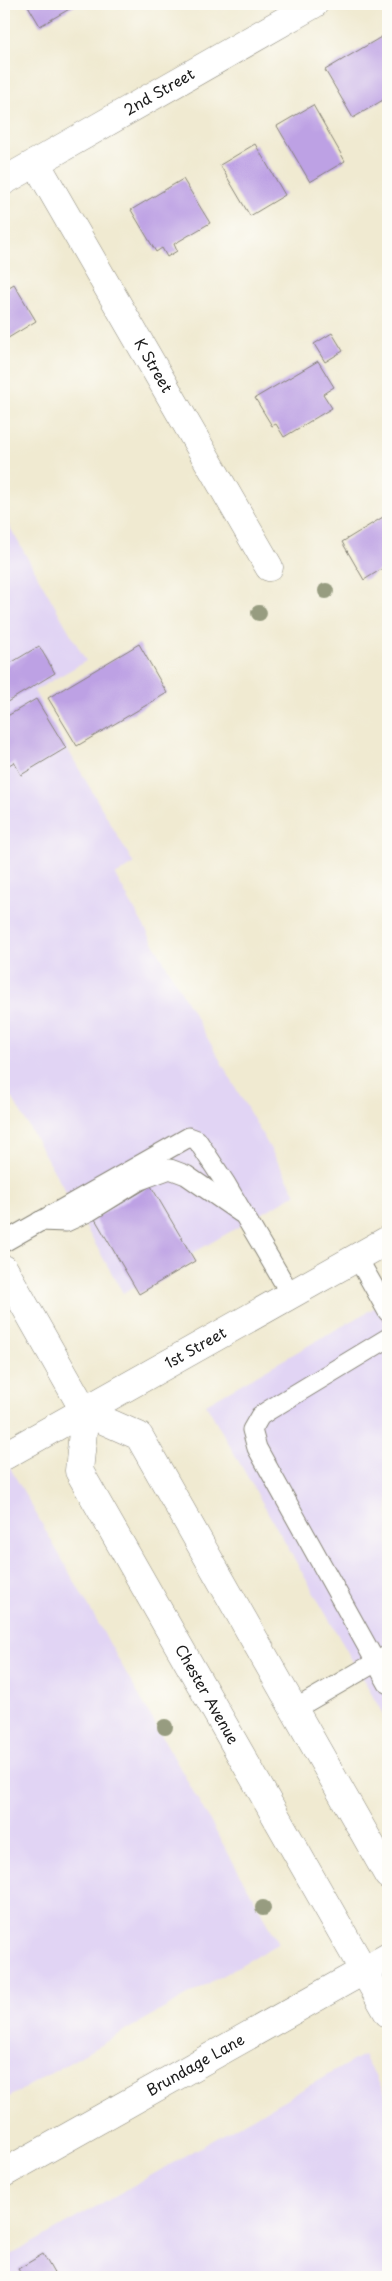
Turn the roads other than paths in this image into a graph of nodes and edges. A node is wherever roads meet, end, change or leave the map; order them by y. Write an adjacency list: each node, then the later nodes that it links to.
1 (314, 4): 2 (main road, 2nd Street)
2 (36, 163): 3 (main road, 2nd Street); 4 (main road, K Street)
3 (4, 181)
4 (270, 567)
5 (244, 1215): 6 (lane); 6 (lane); 11 (lane)
6 (40, 1221): 8 (lane)
7 (388, 1240): 9 (main road, 1st Street)
8 (4, 1242)
9 (357, 1257): 11 (main road, 1st Street); 12 (lane)
10 (4, 1269): 14 (main road)
11 (292, 1295): 14 (main road, 1st Street)
12 (388, 1312)
13 (388, 1338): 16 (lane)
14 (84, 1412): 15 (main road, 1st Street); 18 (main road); 21 (main road, Chester Avenue)
15 (4, 1456)
16 (382, 1659): 17 (lane); 18 (lane)
17 (388, 1684)
18 (295, 1709): 19 (main road)
19 (388, 1875)
20 (388, 1957): 21 (main road, Brundage Lane)
21 (364, 1971): 22 (main road, Chester Avenue); 23 (main road, Brundage Lane)
22 (388, 2013)
23 (4, 2173)

